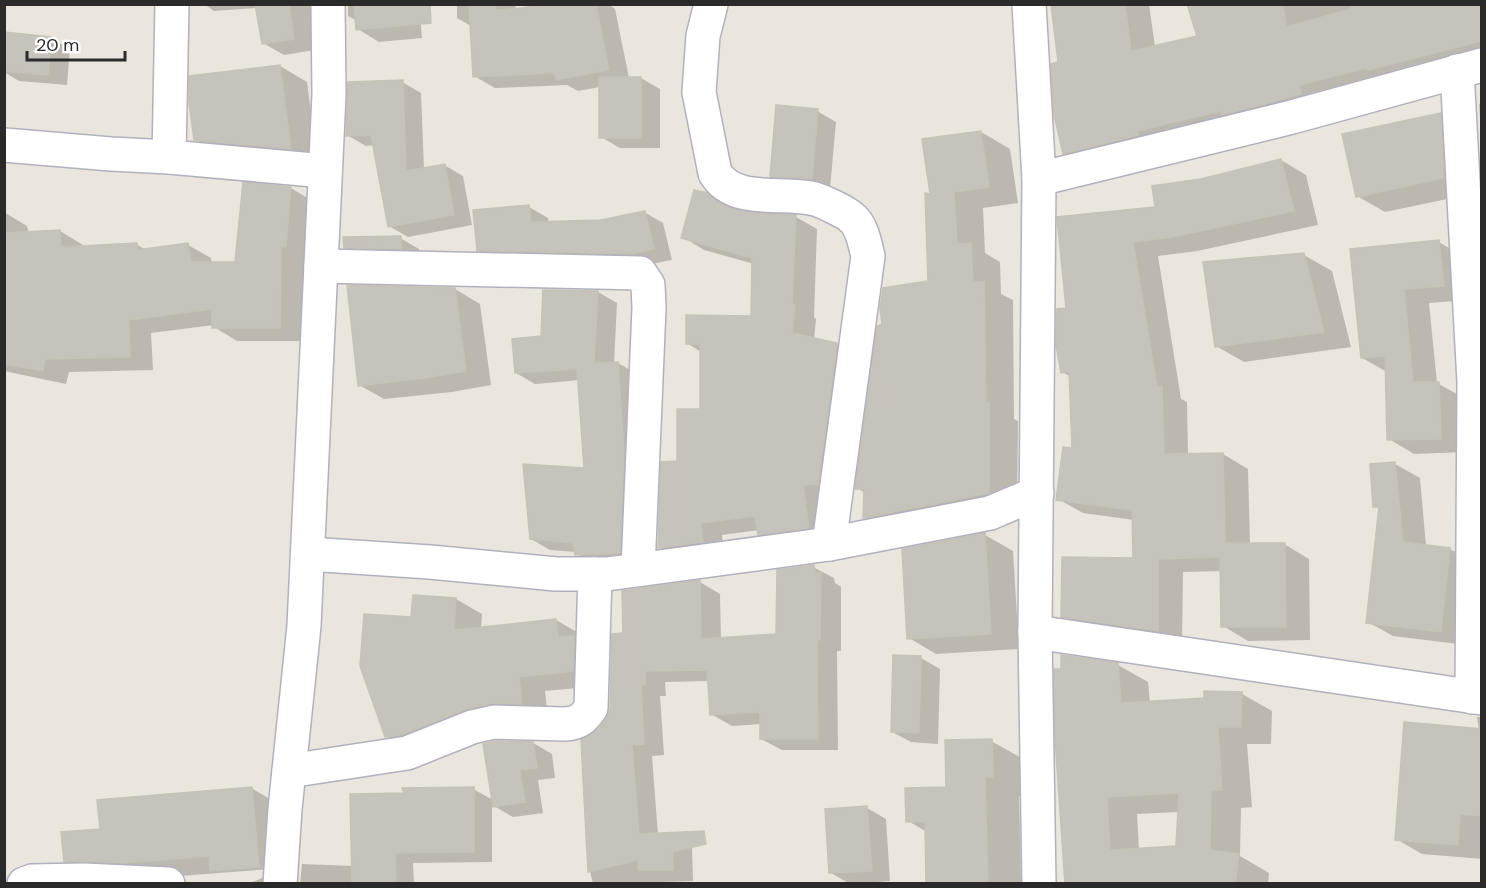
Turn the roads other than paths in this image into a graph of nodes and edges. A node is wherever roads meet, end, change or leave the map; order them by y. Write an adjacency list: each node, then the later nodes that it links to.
1 (172, 4): 7 (street)
2 (328, 4): 8 (street)
3 (711, 4): 12 (street)
4 (1029, 4): 9 (street)
5 (1469, 68): 9 (street); 17 (street)
6 (4, 145): 7 (street)
7 (169, 157): 8 (street)
8 (326, 171): 10 (street)
9 (1039, 179): 11 (street)
10 (321, 266): 13 (street); 14 (street)
11 (1037, 493): 12 (street); 16 (street)
12 (829, 544): 14 (street)
13 (308, 554): 15 (street); 18 (street)
14 (638, 569): 15 (street)
15 (595, 574): 18 (street)
16 (1035, 632): 17 (street); 22 (street)
17 (1477, 697)
18 (289, 771): 21 (street)
19 (24, 884): 20 (street)
20 (168, 884)
21 (280, 884)
22 (1039, 884)

